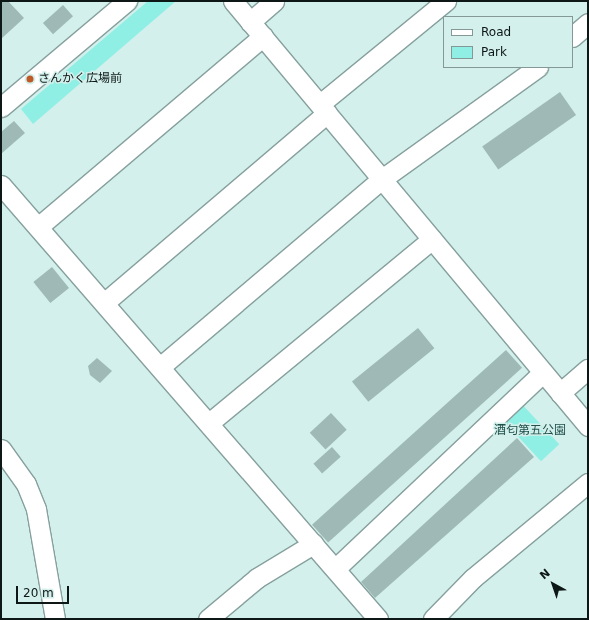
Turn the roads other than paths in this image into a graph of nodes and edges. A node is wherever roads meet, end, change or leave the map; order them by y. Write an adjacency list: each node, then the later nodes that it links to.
1 (127, 1): 10 (street)
2 (233, 1): 5 (street)
3 (274, 1): 5 (street)
4 (446, 1): 11 (street)
5 (250, 22): 7 (street)
6 (588, 23): 8 (street)
7 (263, 36): 11 (street); 14 (street)
8 (573, 36)
9 (537, 68): 12 (street)
10 (1, 107)
11 (323, 109): 12 (street); 16 (street)
12 (382, 179): 15 (street); 17 (street)
13 (1, 184): 14 (street)
14 (38, 227): 16 (street)
15 (432, 239): 19 (street); 21 (street)
16 (104, 303): 17 (street)
17 (160, 367): 21 (street)
18 (588, 369): 20 (street)
19 (543, 372): 20 (street); 26 (street)
20 (560, 393): 22 (street)
21 (209, 424): 25 (street)
22 (588, 426)
23 (1, 449): 27 (street)
24 (588, 483): 30 (street)
25 (313, 544): 26 (street); 28 (street)
26 (335, 569): 29 (street)
27 (55, 619)
28 (208, 619)
29 (378, 619)
30 (433, 619)

